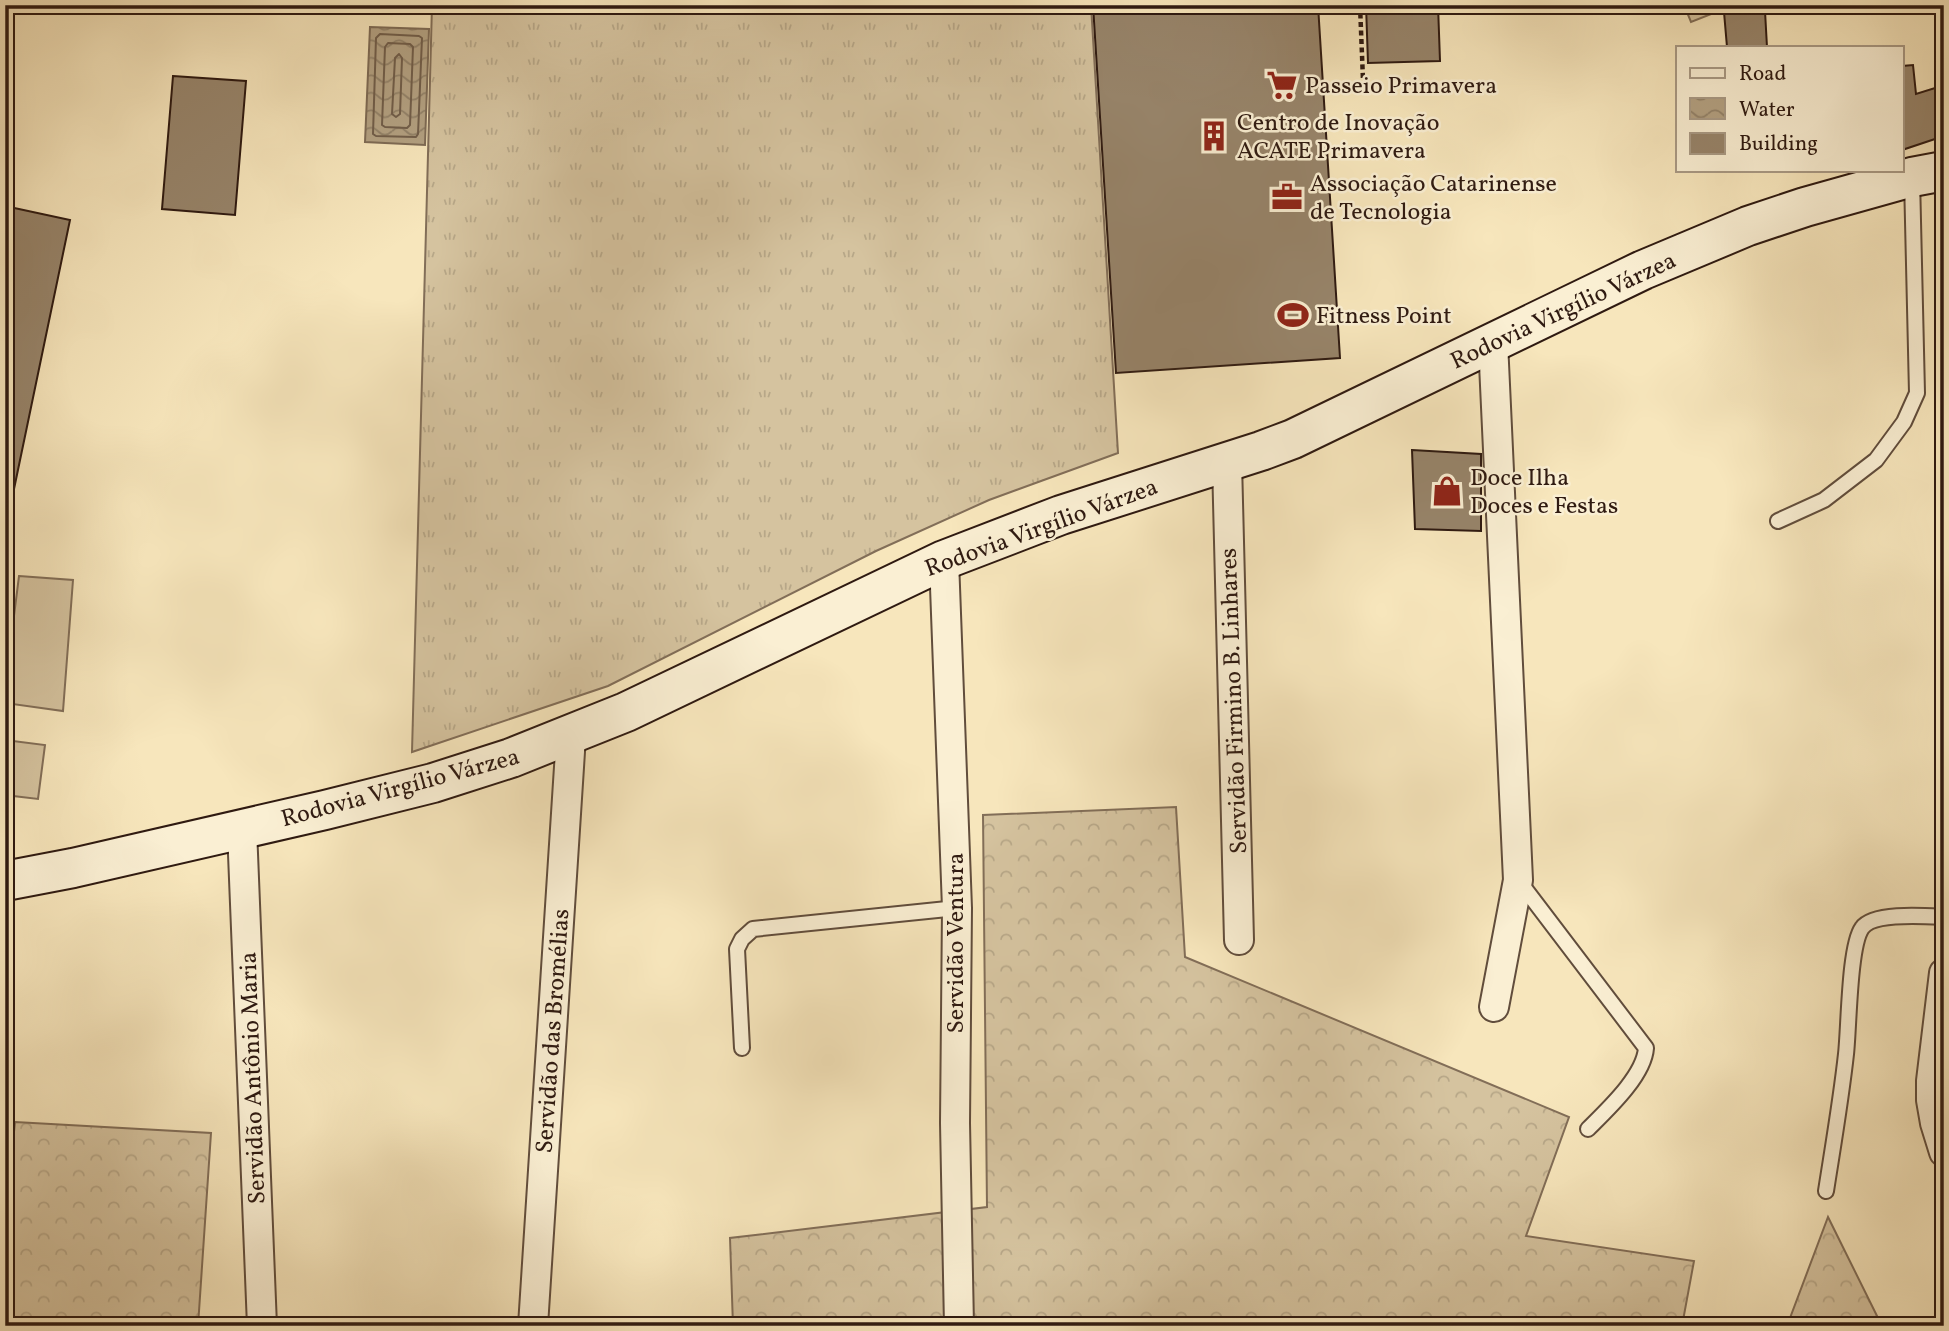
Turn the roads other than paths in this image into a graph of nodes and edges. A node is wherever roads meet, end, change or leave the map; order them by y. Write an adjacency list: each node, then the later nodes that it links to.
1 (1928, 174): 2 (main road, Rodovia Virgílio Várzea); 4 (lane)
2 (1493, 342): 3 (main road, Rodovia Virgílio Várzea); 8 (street)
3 (1227, 462): 5 (main road, Rodovia Virgílio Várzea); 12 (street, Servidão Firmino B. Linhares)
4 (1778, 521)
5 (944, 559): 6 (main road, Rodovia Virgílio Várzea); 10 (street, Servidão Ventura)
6 (571, 736): 7 (main road, Rodovia Virgílio Várzea); 20 (street, Servidão das Bromélias)
7 (242, 829): 9 (main road, Rodovia Virgílio Várzea); 19 (street, Servidão Antônio Maria)
8 (1518, 880): 14 (street); 16 (lane)
9 (5, 881)
10 (957, 908): 15 (lane); 21 (street, Servidão Ventura)
11 (1944, 918): 18 (lane)
12 (1239, 940)
13 (1944, 973): 17 (street)
14 (1494, 1007)
15 (742, 1048)
16 (1588, 1129)
17 (1944, 1152)
18 (1826, 1191)
19 (262, 1326)
20 (533, 1326)
21 (959, 1326)

